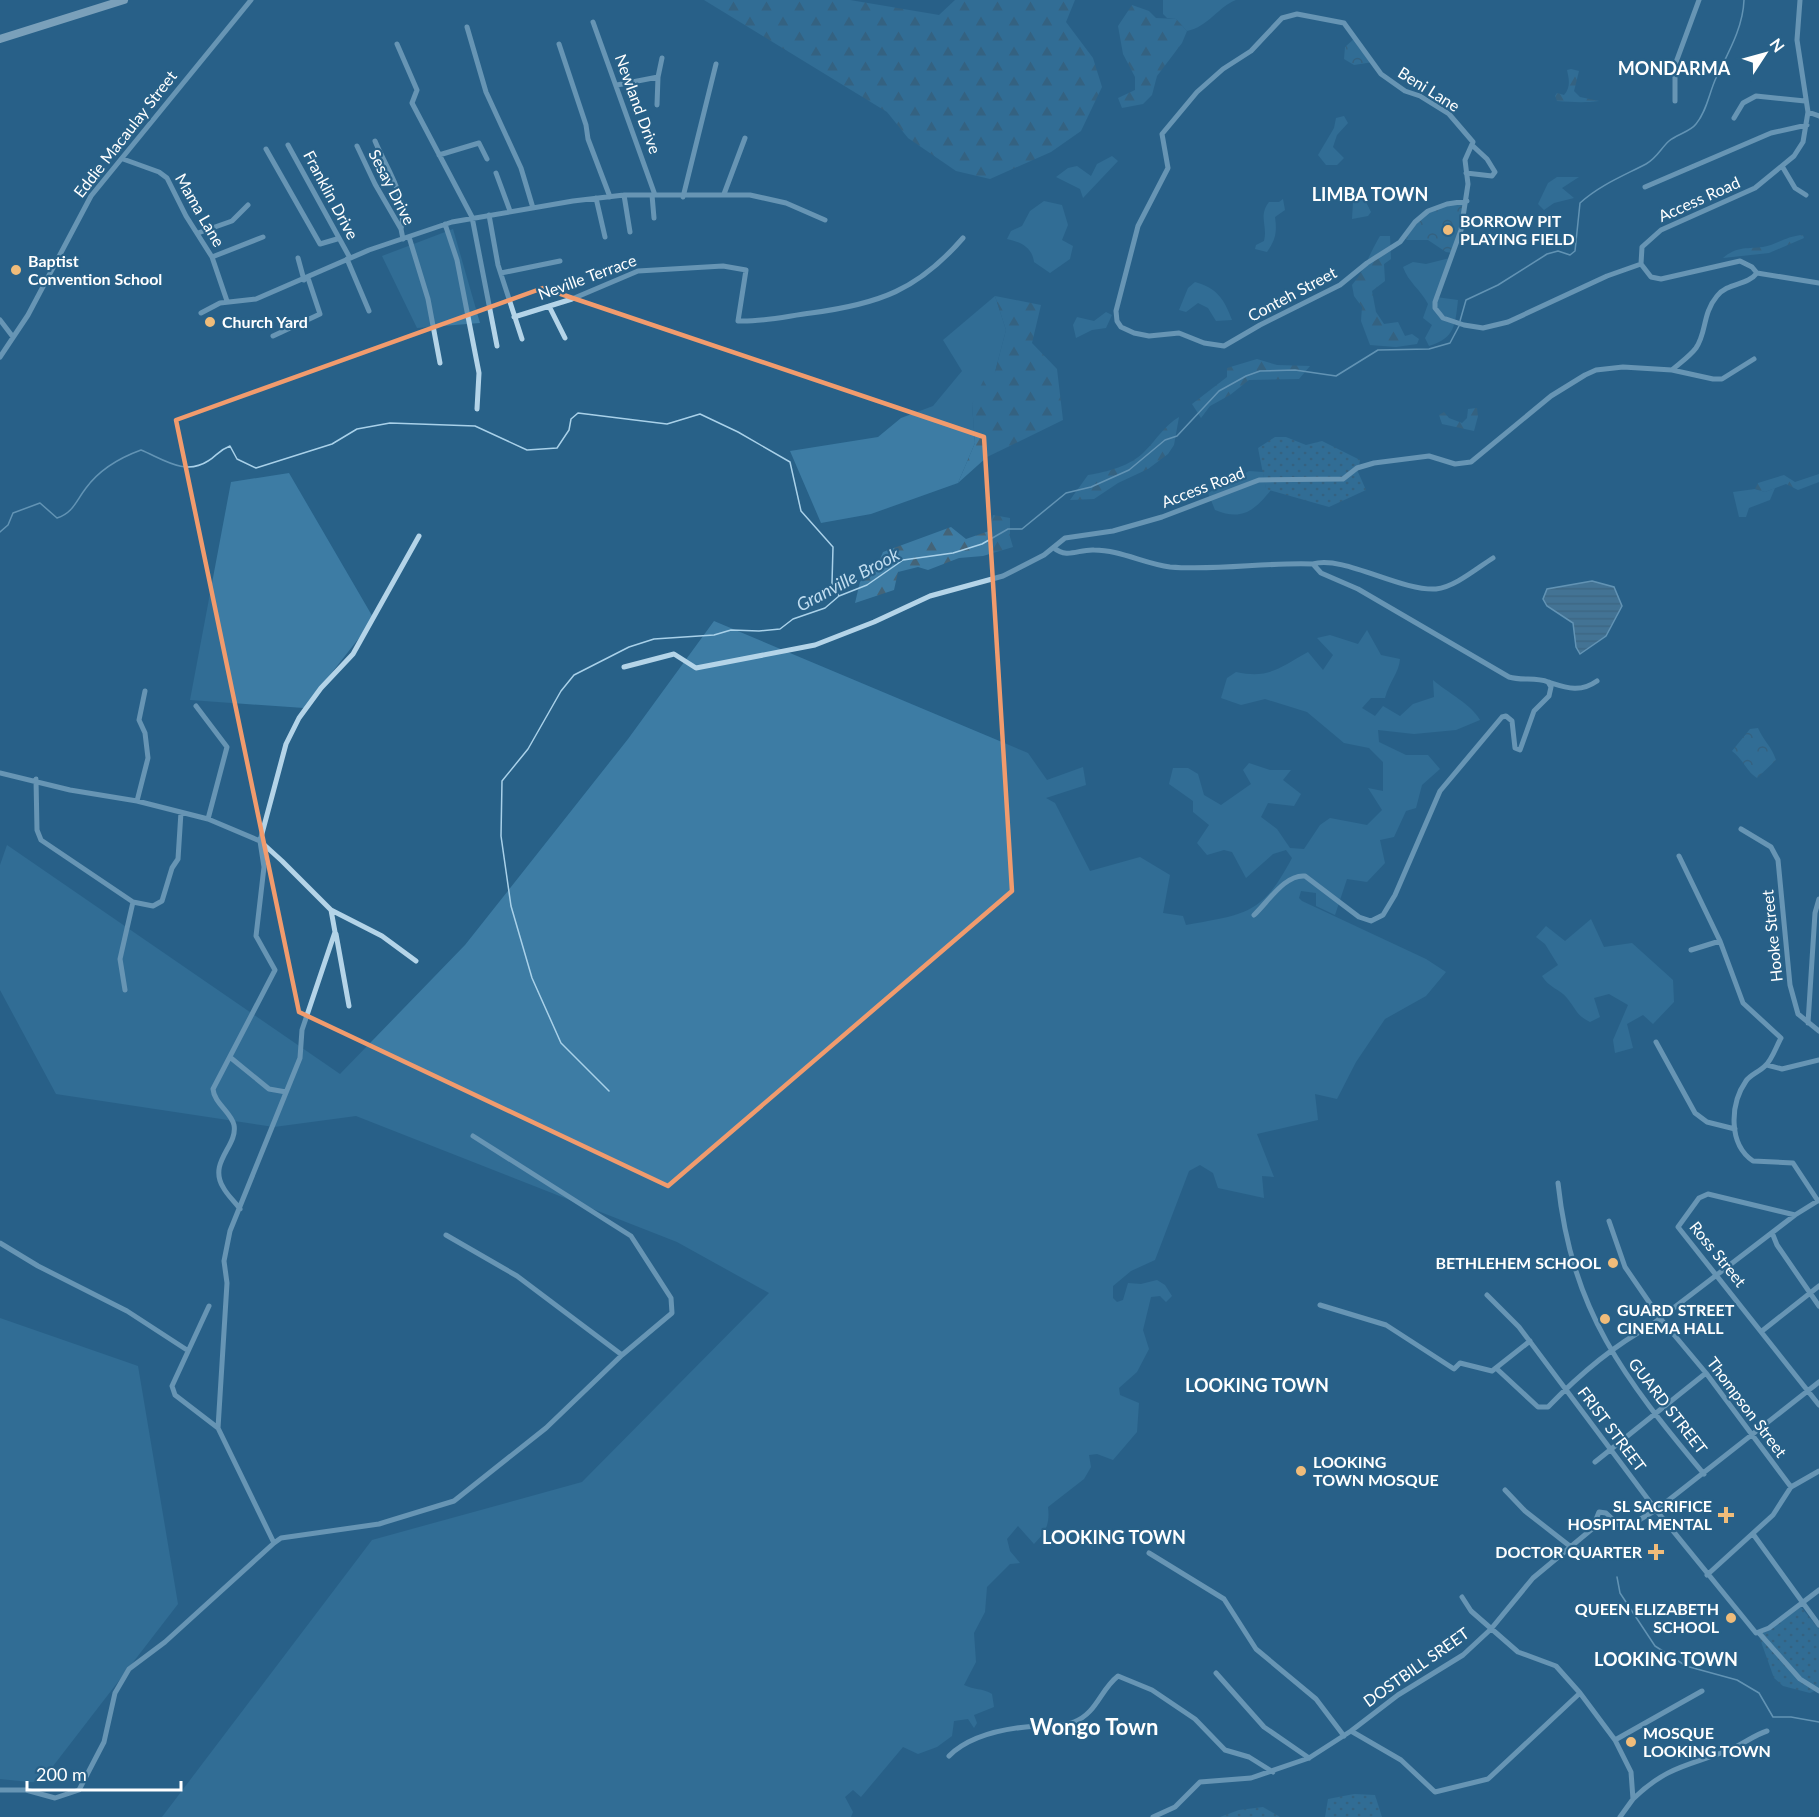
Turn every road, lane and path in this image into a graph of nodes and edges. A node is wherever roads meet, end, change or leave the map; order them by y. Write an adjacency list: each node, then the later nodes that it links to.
1 (124, 0): 7 (street)
2 (251, 0): 28 (street, Eddie Macaulay Street)
3 (1700, 0): 14 (street)
4 (1800, 0): 15 (street, Access Road)
5 (593, 22): 13 (street, Newland Drive)
6 (467, 27): 43 (street)
7 (0, 39)
8 (397, 44): 27 (street)
9 (559, 44): 38 (street)
10 (662, 58): 12 (street)
11 (716, 64): 39 (street)
12 (658, 77): 13 (street); 16 (street)
13 (617, 85): 36 (street, Newland Drive)
14 (1675, 100)
15 (1805, 101): 17 (street, Access Road); 19 (street)
16 (657, 105)
17 (1808, 112): 18 (street); 20 (street, Access Road)
18 (1819, 116)
19 (1734, 118)
20 (1807, 125): 30 (street, Access Road); 33 (street)
21 (745, 138): 34 (street)
22 (375, 141): 50 (street)
23 (288, 145): 57 (street, Franklin Drive)
24 (357, 146): 50 (street, Sesay Drive)
25 (1473, 146): 31 (street); 31 (street, Beni Lane); 73 (street, Beni Lane)
26 (266, 149): 57 (street)
27 (440, 155): 29 (street); 46 (street)
28 (123, 159): 52 (street, Mama Lane); 75 (street, Eddie Macaulay Street)
29 (487, 159)
30 (1782, 166): 37 (street); 62 (street, Access Road)
31 (1466, 172): 41 (street)
32 (496, 173): 44 (street)
33 (1646, 187)
34 (724, 194): 39 (street); 48 (street)
35 (624, 195): 36 (street); 38 (street); 51 (street)
36 (653, 195): 39 (street); 47 (street, Newland Drive)
37 (1806, 195)
38 (610, 197): 40 (street)
39 (683, 197)
40 (596, 198): 43 (street); 54 (street)
41 (1467, 201): 62 (street); 73 (street, Conteh Street)
42 (248, 205): 52 (street)
43 (532, 208): 44 (street)
44 (510, 211): 45 (street)
45 (489, 215): 46 (street); 63 (street)
46 (472, 217): 49 (street); 78 (street)
47 (654, 218)
48 (825, 220)
49 (445, 224): 55 (street); 83 (street)
50 (401, 229): 55 (street, Sesay Drive)
51 (630, 232)
52 (198, 233): 58 (street, Mama Lane)
53 (263, 237): 58 (street)
54 (605, 237)
55 (406, 238): 60 (street); 81 (street, Sesay Drive)
56 (963, 238): 68 (street, Neville Terrace)
57 (338, 239): 60 (street, Franklin Drive)
58 (212, 256): 67 (street, Mama Lane)
59 (298, 258): 65 (street)
60 (348, 259): 65 (street); 69 (street, Franklin Drive)
61 (560, 261): 63 (street)
62 (1641, 264): 64 (street)
63 (501, 273): 71 (street)
64 (1757, 273): 66 (street); 82 (street)
65 (306, 279): 67 (street); 74 (street)
66 (1819, 283)
67 (227, 302): 70 (street)
68 (549, 306): 71 (street, Neville Terrace); 76 (street)
69 (369, 311)
70 (201, 313)
71 (514, 317): 77 (street)
72 (0, 320): 75 (street)
73 (1179, 333)
74 (273, 336)
75 (13, 337): 79 (street, Eddie Macaulay Street)
76 (565, 338)
77 (522, 339)
78 (497, 346)
79 (0, 357)
80 (1754, 359): 82 (street, Access Road)
81 (440, 363)
82 (1672, 370): 85 (street, Access Road)
83 (477, 409)
84 (420, 536): 99 (street)
85 (1054, 548): 87 (street); 88 (street, Access Road)
86 (1494, 558): 87 (street)
87 (1313, 564): 89 (street)
88 (624, 667)
89 (1548, 681): 90 (street); 104 (street)
90 (1597, 681)
91 (145, 691): 95 (street)
92 (196, 706): 97 (street)
93 (0, 773): 94 (street)
94 (36, 779): 95 (street); 102 (street)
95 (136, 801): 96 (street)
96 (181, 812): 97 (street); 102 (street)
97 (208, 819): 99 (street)
98 (1741, 829): 111 (street, Hooke Street)
99 (260, 841): 103 (street); 114 (street)
100 (1679, 856): 106 (street)
101 (1819, 899): 111 (street, Hooke Street)
102 (133, 902): 109 (street)
103 (331, 910): 105 (street); 108 (street)
104 (1254, 915)
105 (335, 932): 110 (street); 117 (street)
106 (1720, 941): 107 (street); 116 (street)
107 (1690, 950)
108 (416, 961)
109 (125, 990)
110 (349, 1006)
111 (1808, 1023): 112 (street)
112 (1819, 1030)
113 (1656, 1042): 118 (street)
114 (231, 1058): 117 (street); 122 (street)
115 (1819, 1060): 116 (street)
116 (1767, 1065): 118 (street)
117 (286, 1092): 122 (street)
118 (1735, 1129): 121 (street)
119 (473, 1136): 140 (street)
120 (1558, 1183): 139 (street, GUARD STREET)
121 (1818, 1201): 123 (street)
122 (240, 1209): 148 (street)
123 (1795, 1215): 126 (street); 128 (street, Ross Street)
124 (1610, 1221): 135 (street, Thompson Street)
125 (446, 1235): 140 (street)
126 (1773, 1235): 128 (street); 130 (street)
127 (0, 1243): 138 (street)
128 (1718, 1275): 135 (street); 136 (street, Ross Street)
129 (1819, 1286): 130 (street)
130 (1809, 1293): 134 (street); 136 (street)
131 (1487, 1295): 137 (street, FRIST STREET)
132 (1320, 1305): 141 (street)
133 (209, 1306): 138 (street)
134 (1819, 1306)
135 (1660, 1318): 139 (street); 142 (street, Thompson Street)
136 (1761, 1331): 145 (street, Ross Street)
137 (1530, 1341): 141 (street); 144 (street, FRIST STREET)
138 (187, 1350): 148 (street)
139 (1611, 1353): 144 (street); 147 (street, GUARD STREET)
140 (622, 1355): 158 (street)
141 (1497, 1369): 144 (street)
142 (1706, 1373): 147 (street); 149 (street, Thompson Street)
143 (1819, 1382): 145 (street)
144 (1566, 1389): 150 (street, FRIST STREET)
145 (1808, 1390): 146 (street, Ross Street); 149 (street)
146 (1819, 1405)
147 (1653, 1414): 150 (street); 153 (street, GUARD STREET)
148 (218, 1428): 158 (street)
149 (1752, 1433): 153 (street); 154 (street, Thompson Street)
150 (1610, 1448): 151 (street); 156 (street, FRIST STREET)
151 (1594, 1462)
152 (1819, 1471): 154 (street)
153 (1704, 1474): 156 (street)
154 (1791, 1487): 157 (street)
155 (1505, 1490): 159 (street)
156 (1656, 1510): 159 (street, DOSTBILL SREET); 161 (street, FRIST STREET)
157 (1753, 1534): 161 (street); 164 (street)
158 (274, 1543): 179 (street)
159 (1571, 1547): 166 (street, DOSTBILL SREET)
160 (1149, 1553): 174 (street)
161 (1707, 1575): 167 (street, FRIST STREET)
162 (1819, 1590): 164 (street)
163 (1462, 1598): 166 (street)
164 (1803, 1603): 165 (street); 167 (street)
165 (1819, 1624)
166 (1491, 1629): 171 (street); 172 (street, DOSTBILL SREET)
167 (1759, 1634): 170 (street, FRIST STREET)
168 (1216, 1673): 177 (street)
169 (1702, 1691): 175 (street)
170 (1819, 1691)
171 (1580, 1693): 172 (street); 175 (street)
172 (1351, 1731): 174 (street, DOSTBILL SREET)
173 (1767, 1731): 180 (street)
174 (1344, 1736): 177 (street, DOSTBILL SREET)
175 (1616, 1740): 180 (street)
176 (949, 1756): 178 (street)
177 (1309, 1758): 178 (street, DOSTBILL SREET)
178 (1273, 1772): 181 (street, DOSTBILL SREET)
179 (0, 1790)
180 (1633, 1799): 182 (street)
181 (1153, 1817)
182 (1620, 1817)

